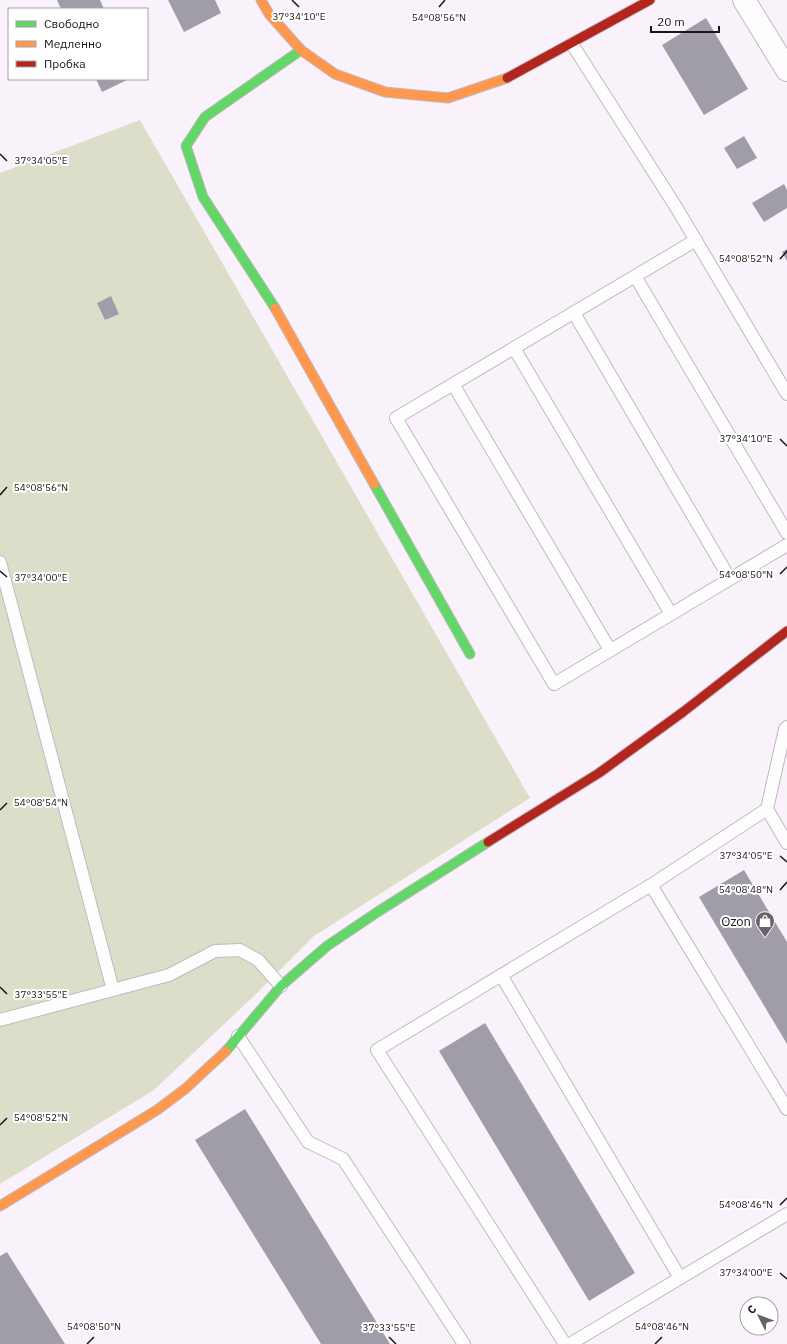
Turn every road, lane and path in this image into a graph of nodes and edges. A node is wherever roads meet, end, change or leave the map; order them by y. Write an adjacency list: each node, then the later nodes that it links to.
1 (261, 0): 5 (street)
2 (650, 0): 4 (street)
3 (744, 0): 6 (street)
4 (572, 44): 5 (street); 7 (lane)
5 (301, 50): 20 (street)
6 (787, 70)
7 (696, 240): 8 (lane); 12 (lane)
8 (635, 276): 9 (lane); 13 (lane)
9 (574, 313): 10 (lane); 16 (lane)
10 (514, 348): 11 (lane); 17 (lane)
11 (453, 384): 19 (lane); 19 (lane)
12 (787, 394)
13 (787, 533)
14 (787, 545): 16 (lane)
15 (0, 562): 27 (lane)
16 (730, 579): 17 (lane)
17 (671, 614): 19 (lane)
18 (787, 631): 26 (street)
19 (610, 650)
20 (470, 654)
21 (787, 727): 22 (lane)
22 (767, 809): 23 (lane); 24 (lane)
23 (787, 843)
24 (651, 885): 25 (lane); 30 (lane)
25 (501, 976): 33 (lane); 35 (lane)
26 (282, 986): 27 (lane); 29 (street)
27 (113, 990): 28 (lane)
28 (0, 1020)
29 (238, 1036): 31 (street); 34 (lane)
30 (787, 1110)
31 (0, 1206)
32 (786, 1216): 33 (lane)
33 (680, 1278): 36 (lane)
34 (464, 1344)
35 (564, 1344)
36 (570, 1344)

